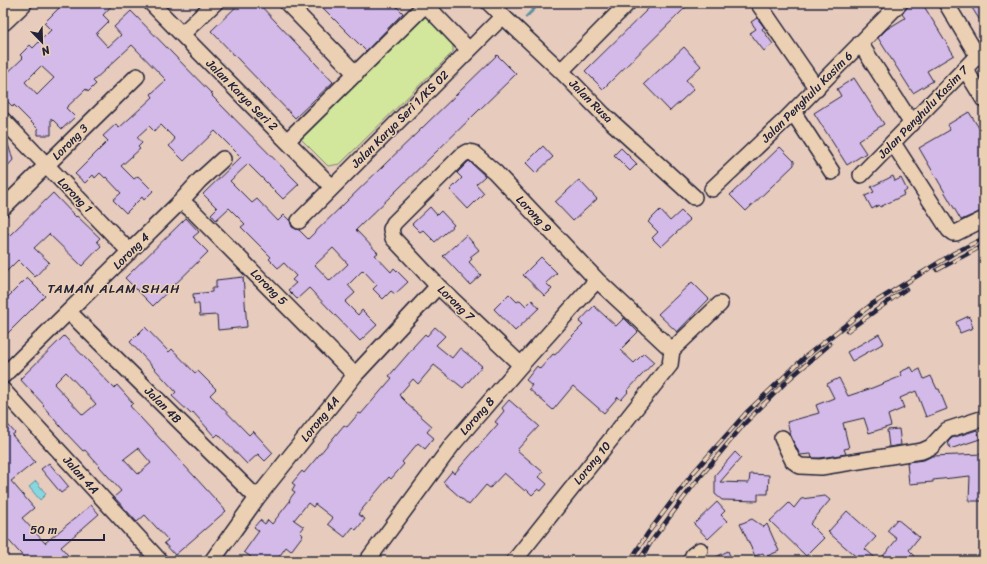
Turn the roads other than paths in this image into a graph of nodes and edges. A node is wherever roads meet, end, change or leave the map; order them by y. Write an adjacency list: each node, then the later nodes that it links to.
1 (22, 3): 12 (main road)
2 (151, 3): 13 (street, Jalan Karya Seri 2)
3 (215, 3): 13 (street)
4 (287, 3): 19 (street)
5 (489, 3): 11 (street, Jalan Rusa)
6 (628, 3): 18 (street)
7 (758, 3): 21 (street)
8 (900, 3): 14 (street, Jalan Penghulu Kasim 6)
9 (946, 3): 16 (street)
10 (425, 4): 15 (street); 19 (street)
11 (502, 16): 15 (street, Jalan Karya Seri 1/KS 02); 18 (street, Jalan Rusa)
12 (3, 21)
13 (182, 34): 26 (street, Jalan Karya Seri 2)
14 (860, 43): 21 (street, Jalan Penghulu Kasim 6); 25 (street)
15 (469, 50): 32 (street, Jalan Karya Seri 1/KS 02)
16 (981, 52): 17 (street, Jalan Penghulu Kasim 7)
17 (964, 69): 22 (street); 25 (street, Jalan Penghulu Kasim 7)
18 (561, 71): 34 (street, Jalan Rusa)
19 (356, 74): 26 (street)
20 (137, 76): 29 (street, Lorong 3)
21 (817, 89): 23 (street, Jalan Penghulu Kasim 6)
22 (984, 100)
23 (793, 112): 30 (street); 33 (street, Jalan Penghulu Kasim 6)
24 (3, 120): 29 (street, Lorong 1)
25 (912, 124): 27 (street, Jalan Penghulu Kasim 7)
26 (287, 142): 32 (street, Jalan Karya Seri 2)
27 (893, 143): 31 (street, Jalan Penghulu Kasim 7); 37 (street)
28 (223, 159): 35 (street, Lorong 4)
29 (47, 166): 36 (street, Lorong 3); 40 (street, Lorong 1)
30 (832, 172)
31 (861, 175)
32 (332, 187): 38 (street, Jalan Karya Seri 1/KS 02)
33 (712, 189)
34 (694, 197)
35 (182, 201): 40 (street, Lorong 4); 47 (street, Lorong 5)
36 (3, 208)
37 (984, 219)
38 (299, 221)
39 (393, 238): 41 (street, Lorong 9); 42 (street, Lorong 7)
40 (130, 252): 44 (street, Lorong 4)
41 (597, 280): 45 (street, Lorong 9); 46 (street, Lorong 8)
42 (438, 286): 46 (street, Lorong 7); 47 (street, Lorong 4A)
43 (720, 304): 45 (street)
44 (69, 312): 48 (street, Lorong 4); 52 (street, Jalan 4B)
45 (672, 350): 56 (street, Lorong 10)
46 (521, 365): 55 (street, Lorong 8)
47 (355, 375): 52 (street, Lorong 4A)
48 (3, 376)
49 (3, 390): 53 (street, Jalan 4A)
50 (984, 418): 51 (street)
51 (782, 438)
52 (257, 498): 54 (street, Lorong 4A)
53 (160, 561)
54 (212, 561)
55 (367, 561)
56 (514, 561)

